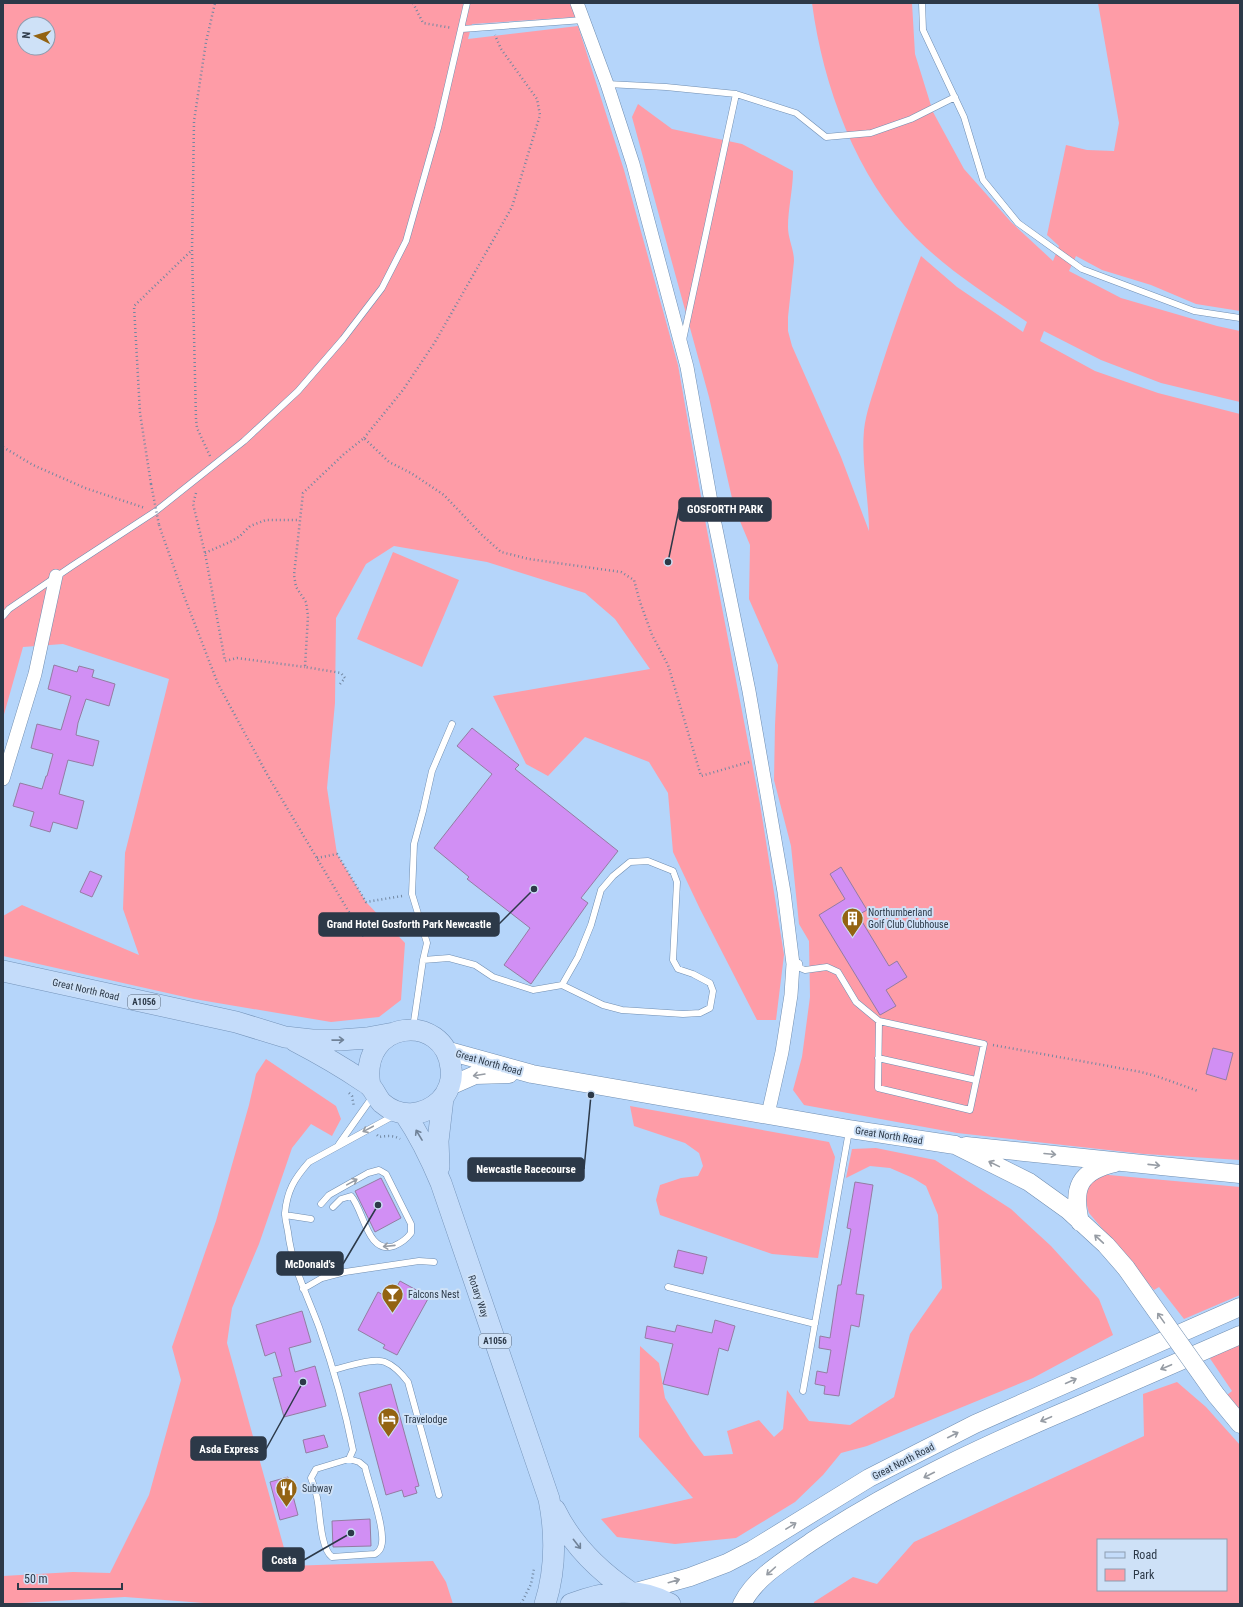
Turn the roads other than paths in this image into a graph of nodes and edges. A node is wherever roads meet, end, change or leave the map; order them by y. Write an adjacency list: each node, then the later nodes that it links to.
1 (467, 3): 5 (lane)
2 (577, 3): 4 (street)
3 (922, 3): 8 (lane)
4 (584, 20): 5 (lane); 6 (street)
5 (462, 29): 11 (lane)
6 (607, 84): 7 (lane); 10 (street)
7 (736, 94): 8 (lane); 10 (lane)
8 (955, 97): 9 (lane)
9 (1240, 318)
10 (682, 348): 16 (street)
11 (56, 576): 12 (lane); 14 (street)
12 (3, 616)
13 (452, 724): 15 (lane)
14 (3, 780)
15 (423, 960): 18 (lane); 20 (lane)
16 (793, 964): 19 (lane); 29 (street)
17 (3, 971): 21 (main road, Great North Road / A1056)
18 (562, 985): 18 (lane)
19 (879, 1021): 23 (lane); 25 (lane)
20 (404, 1032): 21 (main road, A1056, one-way to 20); 22 (main road); 26 (main road)
21 (285, 1037): 26 (main road, A1056)
22 (446, 1050): 24 (main road, Great North Road); 27 (main road)
23 (878, 1058): 25 (lane); 25 (lane)
24 (532, 1074): 27 (main road, Great North Road, one-way to 27); 29 (main road, Great North Road)
25 (976, 1080)
26 (372, 1090): 28 (main road); 32 (lane)
27 (446, 1092): 28 (main road); 35 (main road, Rotary Way / A1056)
28 (403, 1113): 32 (lane, one-way to 32); 35 (main road, Rotary Way / A1056, one-way to 28)
29 (768, 1114): 30 (main road, Great North Road)
30 (849, 1129): 31 (main road, Great North Road); 45 (lane)
31 (955, 1145): 33 (main road, one-way to 33); 40 (main road, Great North Road, one-way to 31)
32 (337, 1146): 38 (lane)
33 (1122, 1161): 34 (main road, one-way to 34); 40 (main road)
34 (1240, 1174)
35 (441, 1183): 52 (main road, Rotary Way / A1056)
36 (321, 1204): 37 (lane, one-way to 37)
37 (333, 1207)
38 (285, 1215): 39 (lane); 43 (lane)
39 (311, 1219)
40 (1080, 1222): 49 (main road, Great North Road, one-way to 40, bridge)
41 (434, 1262): 43 (lane)
42 (668, 1287): 45 (lane)
43 (303, 1289): 47 (lane)
44 (1240, 1307): 53 (main road, Great North Road, one-way to 44)
45 (815, 1324): 48 (lane)
46 (1240, 1335): 57 (main road, one-way to 57)
47 (333, 1370): 50 (lane); 51 (lane)
48 (803, 1391)
49 (1240, 1424)
50 (350, 1459): 50 (lane)
51 (439, 1495)
52 (549, 1499): 53 (main road, Rotary Way / A1056, one-way to 53); 54 (main road, Rotary Way / A1056)
53 (633, 1592): 55 (main road); 56 (main road)
54 (545, 1604)
55 (571, 1604)
56 (670, 1604)
57 (742, 1604)

